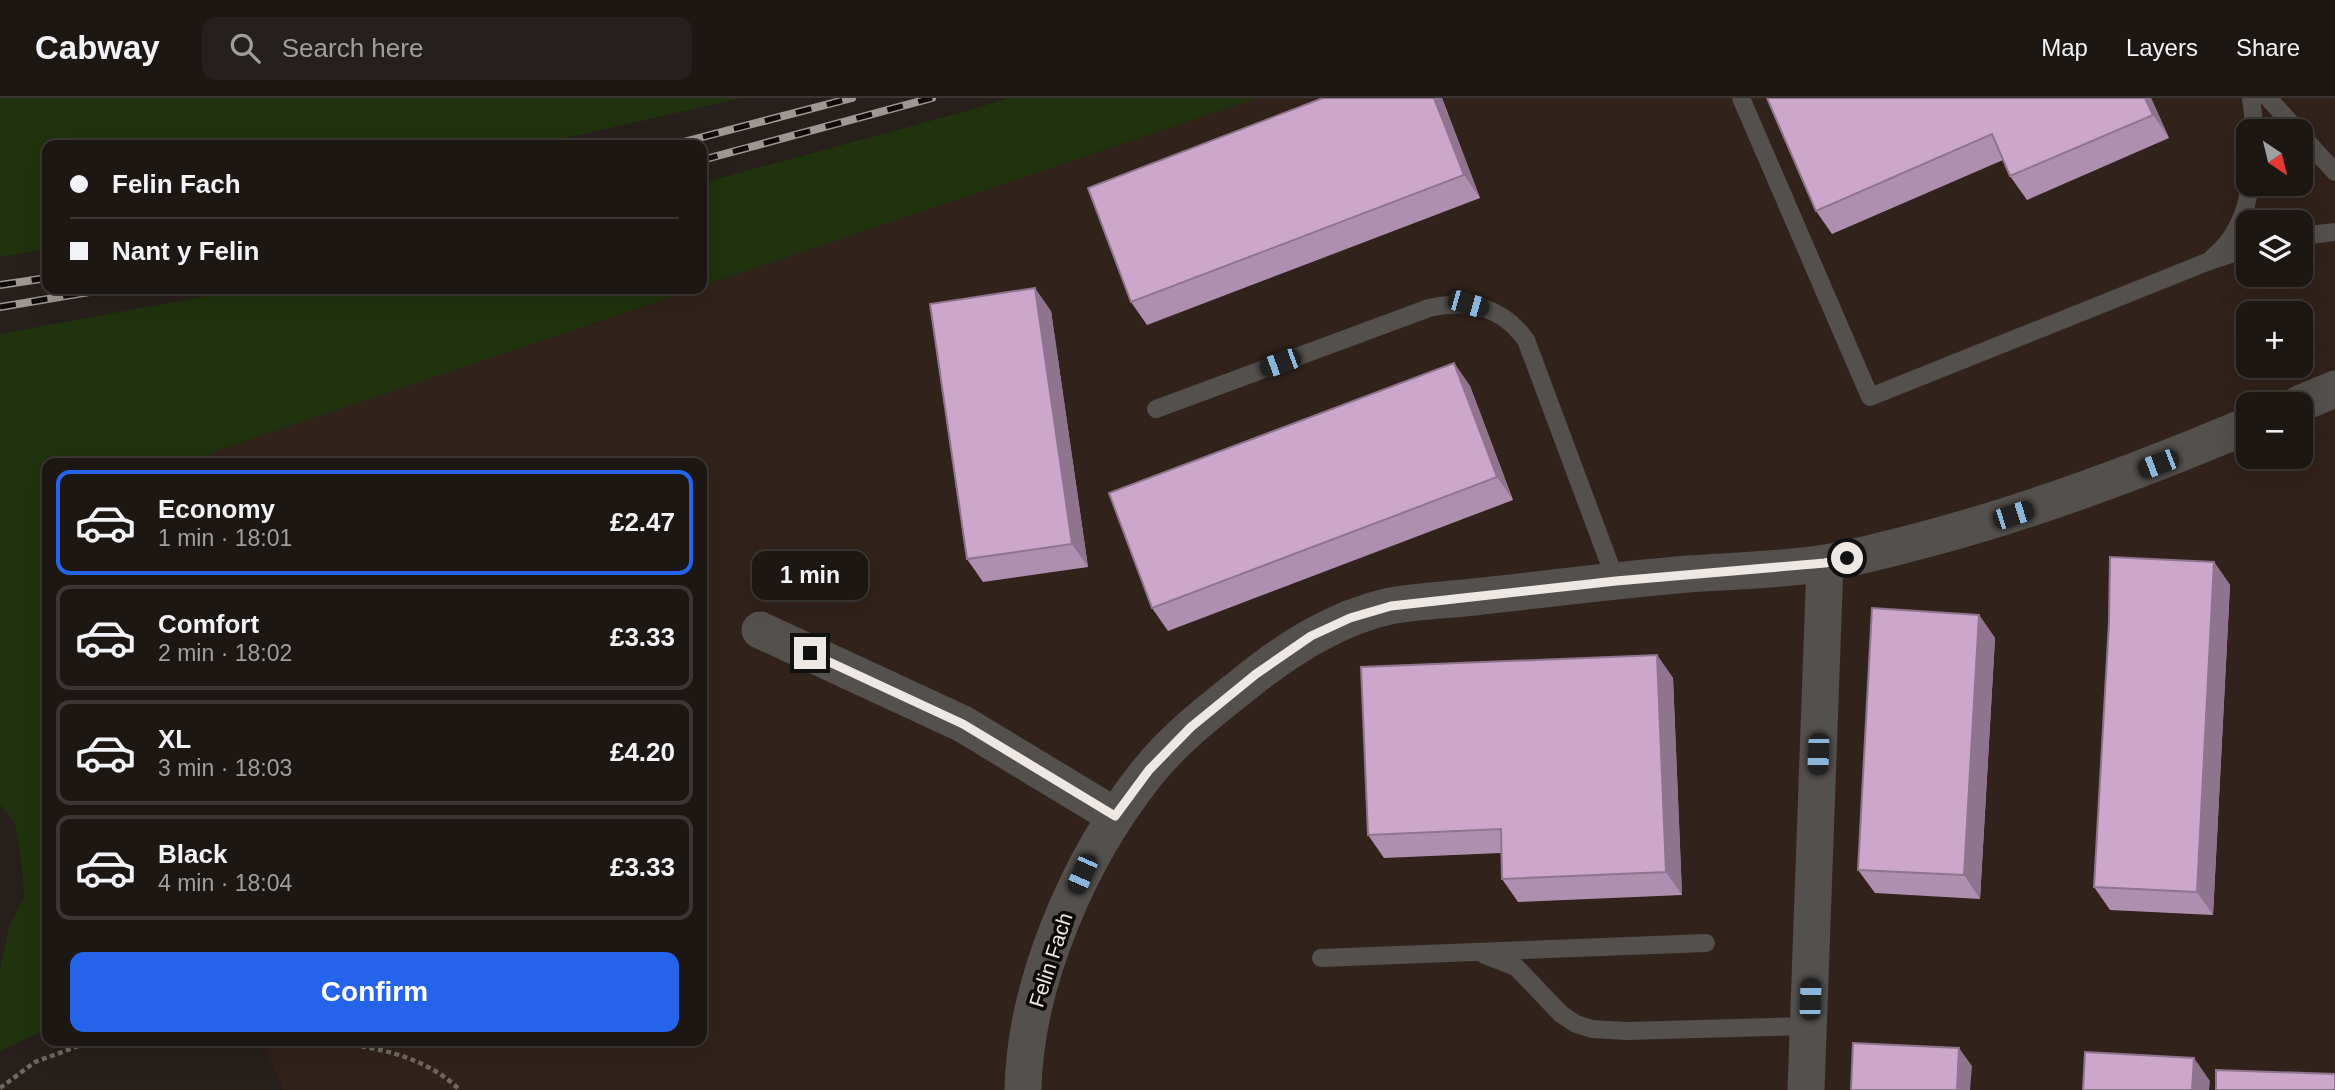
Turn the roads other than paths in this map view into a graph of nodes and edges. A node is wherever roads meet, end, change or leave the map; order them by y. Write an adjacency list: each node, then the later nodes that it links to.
1 (1741, 98): 12 (lane)
2 (2251, 98): 4 (lane)
3 (2268, 98): 5 (lane)
4 (2254, 119)
5 (2287, 119)
6 (2314, 149): 7 (lane)
7 (2335, 172)
8 (2247, 196): 12 (lane)
9 (2335, 232): 10 (lane)
10 (2313, 235)
11 (2236, 252): 12 (lane)
12 (2207, 262)
13 (2335, 389): 14 (street)
14 (2313, 398)
15 (1156, 409): 18 (lane)
16 (2236, 430): 17 (street, Felin Fach)
17 (1825, 563): 18 (street, Felin Fach); 24 (street)
18 (1616, 581): 20 (street, Felin Fach)
19 (760, 630): 20 (street)
20 (1115, 816): 25 (street, Felin Fach)
21 (1706, 943): 22 (lane)
22 (1472, 952): 23 (lane); 24 (lane)
23 (1321, 958)
24 (1809, 1026): 26 (street)
25 (1023, 1090)
26 (1806, 1090)

